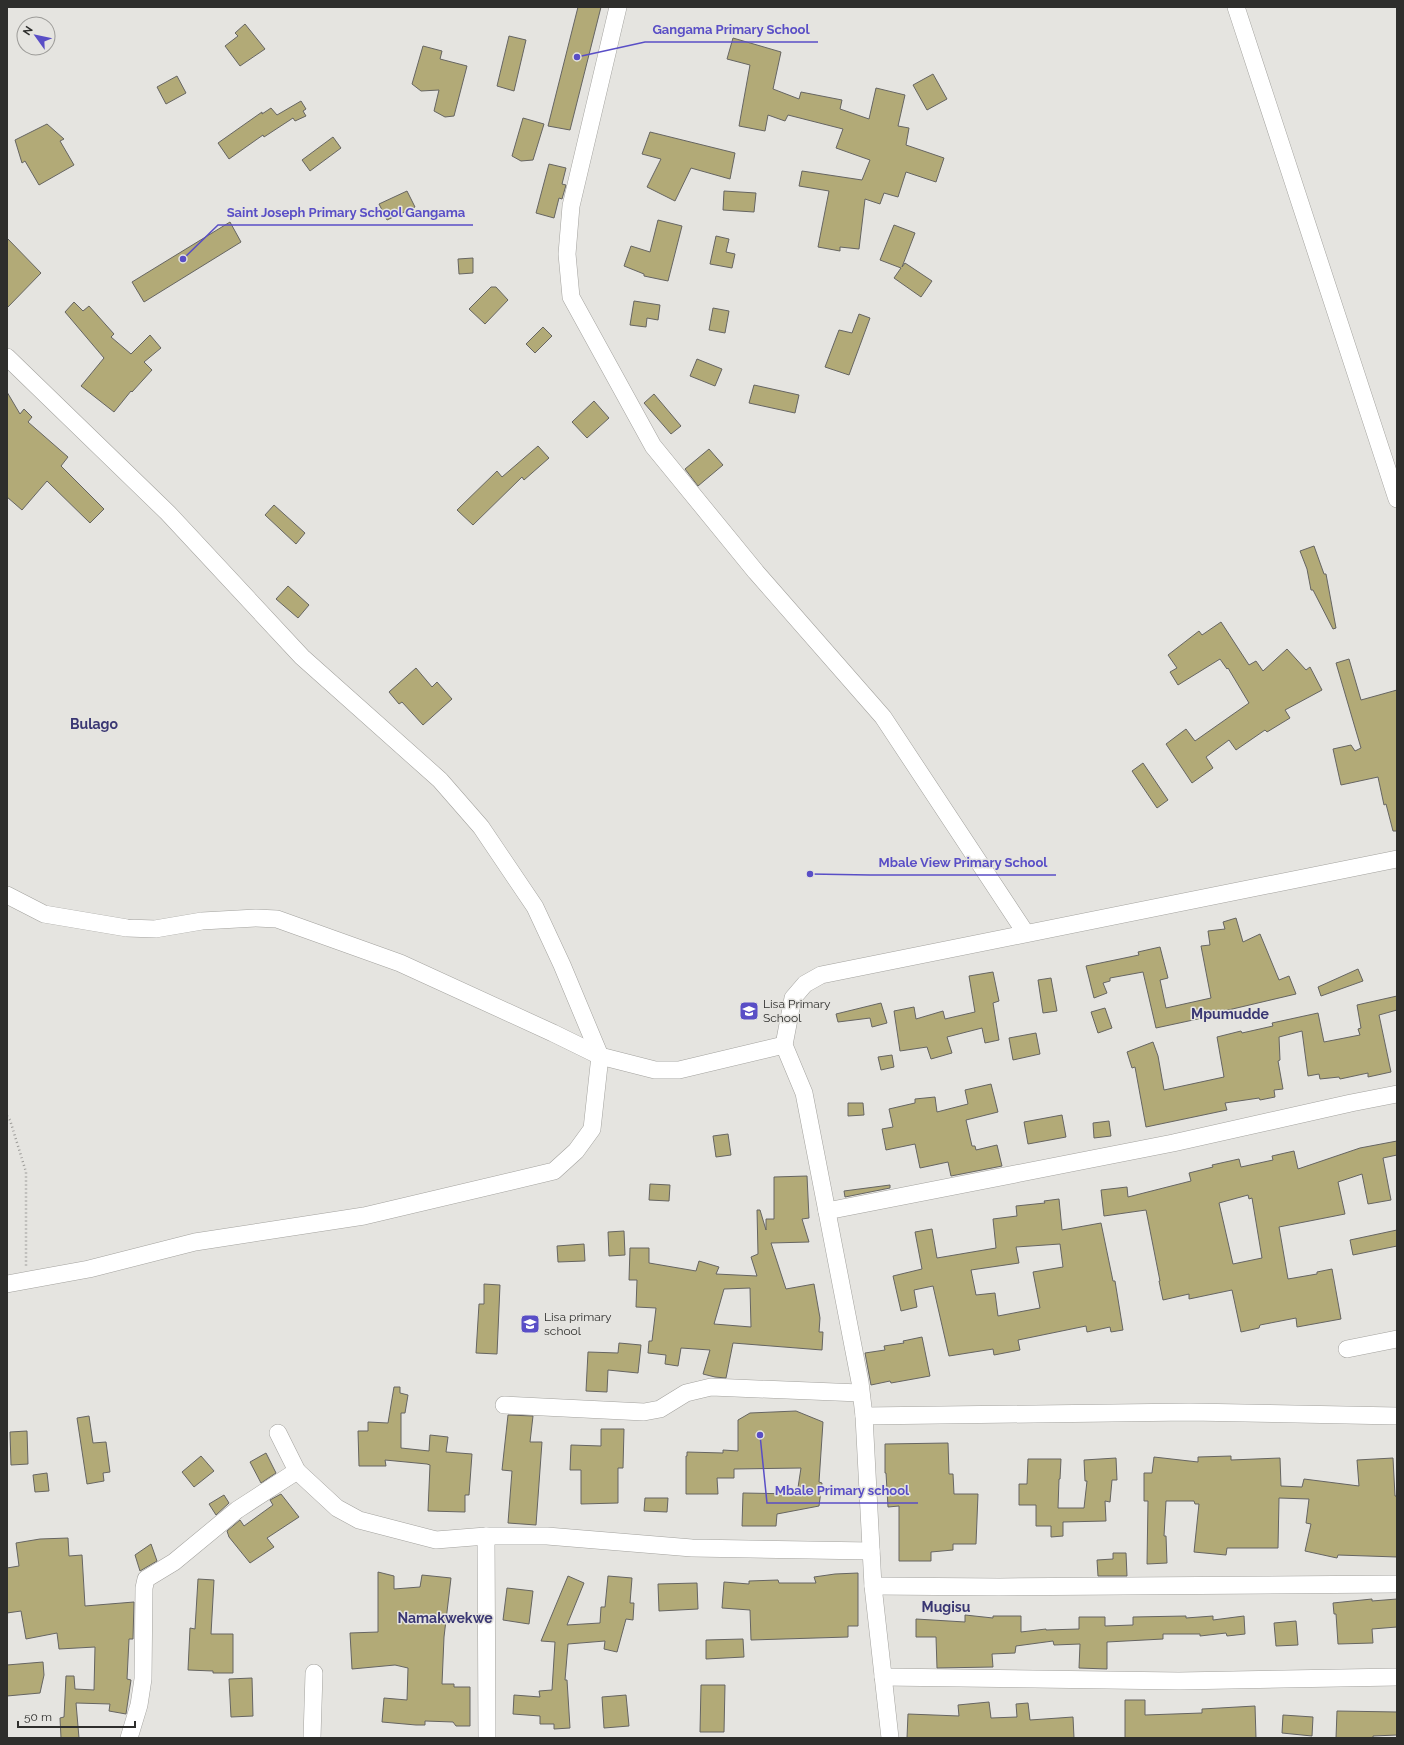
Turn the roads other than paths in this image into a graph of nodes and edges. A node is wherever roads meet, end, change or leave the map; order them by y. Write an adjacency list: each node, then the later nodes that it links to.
1 (618, 7): 7 (street)
2 (1236, 7): 4 (street)
3 (7, 356): 9 (street)
4 (1397, 499)
5 (1397, 859): 7 (street)
6 (7, 896): 9 (street)
7 (1025, 932): 8 (street)
8 (784, 1045): 9 (street); 11 (street)
9 (600, 1056): 12 (street)
10 (1397, 1094): 11 (street)
11 (827, 1212): 15 (street)
12 (7, 1284)
13 (1397, 1339): 14 (street)
14 (1347, 1349)
15 (860, 1393): 16 (street); 17 (street)
16 (504, 1405)
17 (864, 1416): 18 (street); 22 (street)
18 (1397, 1416)
19 (278, 1433): 20 (street)
20 (298, 1471): 21 (street); 28 (street)
21 (486, 1536): 22 (street); 30 (street)
22 (871, 1551): 24 (street)
23 (1397, 1584): 24 (street)
24 (873, 1586): 26 (street)
25 (314, 1673): 29 (street)
26 (883, 1677): 27 (street); 31 (street)
27 (1397, 1677)
28 (129, 1738)
29 (312, 1738)
30 (487, 1738)
31 (890, 1738)

